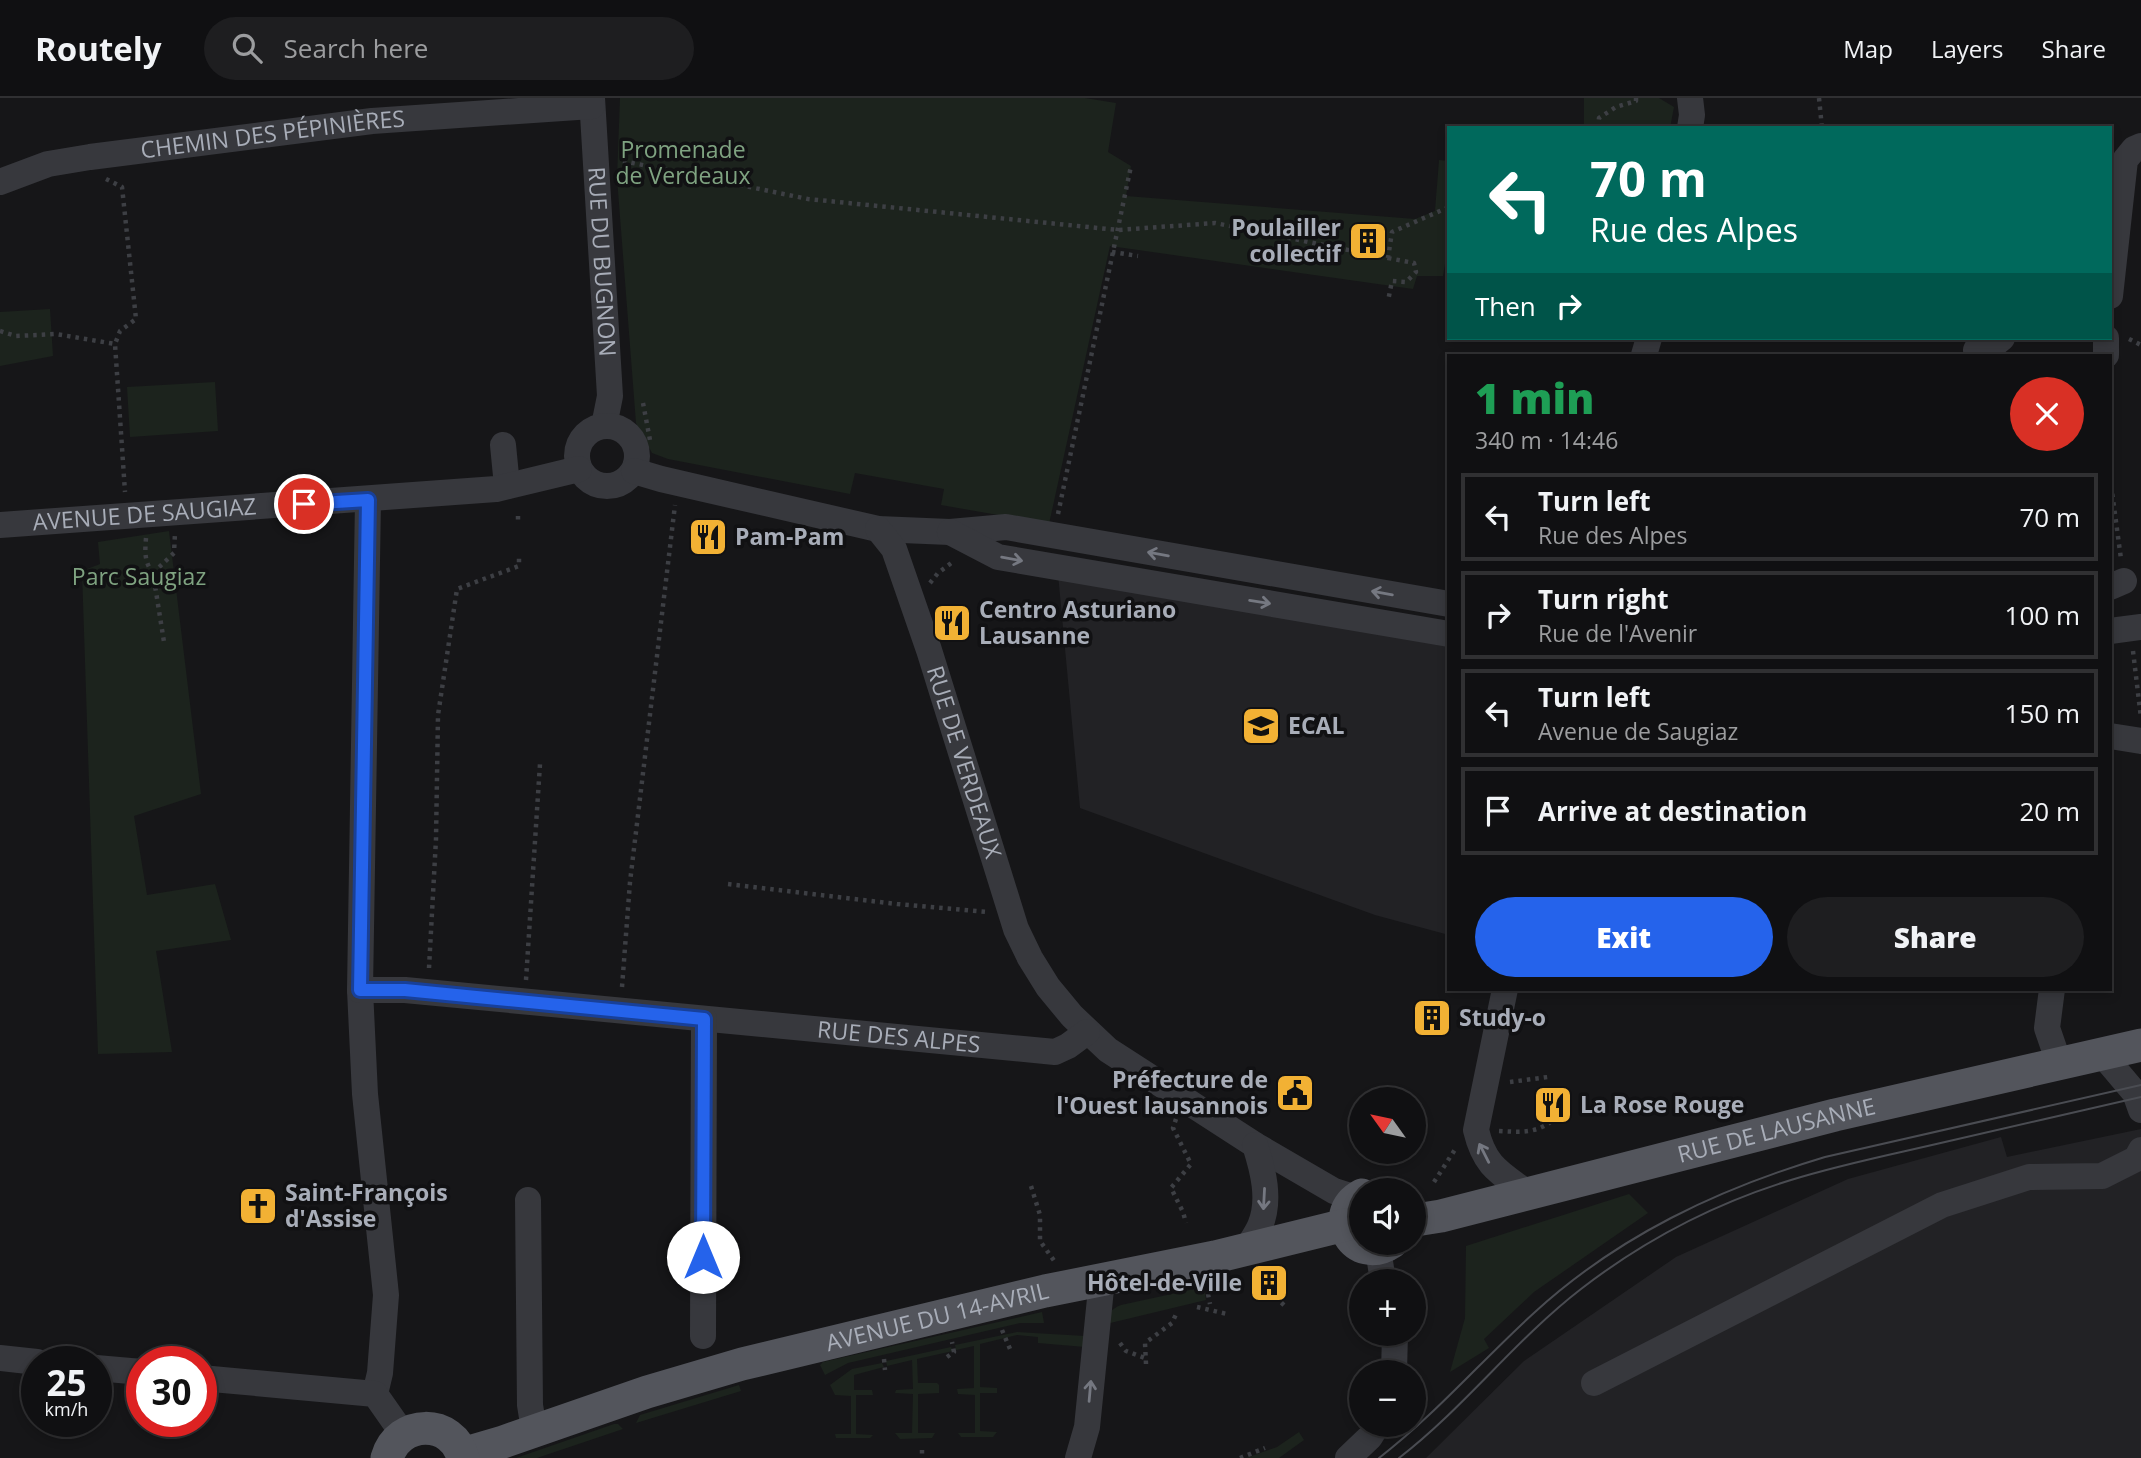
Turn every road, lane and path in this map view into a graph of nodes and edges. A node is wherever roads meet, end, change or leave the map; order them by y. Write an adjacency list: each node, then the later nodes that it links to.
1 (1636, 98): 5 (path)
2 (1690, 98): 6 (street)
3 (1819, 98): 7 (path)
4 (592, 102): 9 (street, CHEMIN DES PÉPINIÈRES); 26 (street, RUE DU BUGNON)
5 (1598, 126)
6 (1690, 126)
7 (1822, 126)
8 (2141, 146): 12 (street)
9 (103, 156): 13 (street, CHEMIN DES PÉPINIÈRES); 23 (path)
10 (624, 161): 15 (path)
11 (1132, 166): 15 (path)
12 (2125, 174): 19 (street)
13 (0, 182)
14 (1447, 208): 18 (path)
15 (1118, 230): 16 (path); 18 (path)
16 (1112, 251): 17 (path); 41 (path)
17 (1138, 256)
18 (1388, 258): 20 (path)
19 (2112, 280)
20 (1388, 301)
21 (0, 331): 23 (path)
22 (2000, 340): 24 (street)
23 (116, 344): 32 (path)
24 (1976, 350)
25 (643, 402): 27 (path)
26 (604, 426): 29 (street); 30 (street)
27 (650, 440)
28 (503, 445): 31 (street)
29 (579, 469): 30 (street); 31 (street, AVENUE DE SAUGIAZ)
30 (634, 471): 39 (street)
31 (507, 486): 33 (street, AVENUE DE SAUGIAZ)
32 (126, 500)
33 (368, 500): 36 (street, AVENUE DE SAUGIAZ); 60 (street)
34 (675, 504): 65 (path)
35 (2112, 508): 47 (path)
36 (0, 525)
37 (176, 528): 46 (path)
38 (146, 530): 46 (path)
39 (878, 530): 40 (street); 50 (street, RUE DE VERDEAUX)
40 (950, 532): 41 (street); 42 (street)
41 (1057, 532): 44 (street, one-way to 41); 45 (street)
42 (988, 551): 45 (street, one-way to 45); 50 (path)
43 (519, 558): 61 (path)
44 (1216, 565): 48 (street); 49 (street, one-way to 44)
45 (1053, 566): 48 (street)
46 (153, 573): 54 (path)
47 (2117, 584)
48 (1210, 594): 53 (street, one-way to 53)
49 (1447, 604)
50 (916, 617): 67 (street, RUE DE VERDEAUX)
51 (2141, 627): 52 (street)
52 (2112, 631)
53 (1447, 634)
54 (164, 642)
55 (2112, 736): 56 (street)
56 (2141, 741)
57 (540, 764): 64 (path)
58 (728, 884): 59 (path)
59 (992, 912)
60 (360, 990): 61 (street, RUE DES ALPES); 108 (street)
61 (405, 990): 64 (street, RUE DES ALPES)
62 (1505, 991): 72 (street)
63 (2052, 991): 70 (street)
64 (525, 1002): 65 (street, RUE DES ALPES)
65 (621, 1011): 66 (street, RUE DES ALPES)
66 (704, 1019): 67 (street, RUE DES ALPES); 97 (street)
67 (1087, 1032): 77 (street, RUE DE VERDEAUX)
68 (2141, 1045): 69 (main road, RUE DE LAUSANNE)
69 (2102, 1054): 70 (main road, RUE DE LAUSANNE); 73 (street)
70 (2059, 1063): 80 (main road, RUE DE LAUSANNE)
71 (1548, 1077): 72 (path)
72 (1485, 1085): 80 (street, one-way to 72)
73 (2141, 1110)
74 (1178, 1115): 85 (path)
75 (1552, 1121): 76 (path)
76 (1491, 1131)
77 (1255, 1145): 82 (street, RUE DE VERDEAUX); 86 (street, one-way to 86)
78 (2141, 1150): 107 (street)
79 (1031, 1186): 87 (path)
80 (1530, 1195): 84 (main road, RUE DE LAUSANNE)
81 (528, 1200): 109 (street)
82 (1349, 1202)
83 (1349, 1208): 86 (main road, AVENUE DU 14-AVRIL)
84 (1426, 1218)
85 (1186, 1223)
86 (1245, 1250): 88 (main road, AVENUE DU 14-AVRIL)
87 (1055, 1262)
88 (1102, 1279): 109 (main road, AVENUE DU 14-AVRIL); 116 (street, one-way to 88)
89 (1269, 1290): 93 (path)
90 (1208, 1294): 91 (path)
91 (1210, 1304)
92 (1197, 1307): 95 (path)
93 (1286, 1308)
94 (1177, 1312): 100 (path)
95 (1227, 1314)
96 (1002, 1330): 99 (path)
97 (703, 1336)
98 (952, 1342): 101 (path)
99 (1010, 1349)
100 (1126, 1351)
101 (947, 1357)
102 (0, 1358): 104 (street)
103 (884, 1359): 105 (path)
104 (21, 1360)
105 (885, 1370)
106 (217, 1379): 108 (street)
107 (1594, 1383)
108 (375, 1394): 111 (street)
109 (534, 1430): 114 (main road, AVENUE DU 14-AVRIL)
110 (1370, 1437): 118 (street)
111 (395, 1446): 114 (main road)
112 (1265, 1448): 117 (path)
113 (922, 1450): 115 (path)
114 (463, 1456)
115 (922, 1458)
116 (1078, 1458)
117 (1240, 1458)
118 (1348, 1458)

